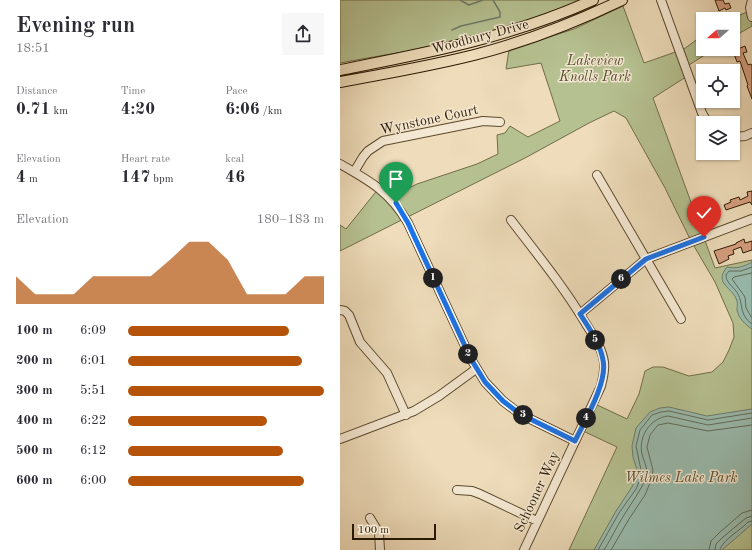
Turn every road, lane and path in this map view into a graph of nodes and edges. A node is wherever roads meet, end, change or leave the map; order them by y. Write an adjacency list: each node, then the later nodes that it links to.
1 (593, 0): 6 (main road, Woodbury Drive)
2 (622, 0): 7 (main road, Woodbury Drive)
3 (661, 0): 8 (street)
4 (752, 0): 5 (street)
5 (752, 16)
6 (340, 70)
7 (340, 82)
8 (704, 116)
9 (500, 122): 13 (street, Wynstone Court)
10 (752, 133): 11 (street)
11 (740, 136)
12 (340, 164): 13 (street)
13 (354, 172): 21 (street)
14 (597, 175): 17 (street)
15 (752, 219): 17 (street)
16 (511, 220): 19 (street, Schooner Way)
17 (646, 259): 19 (street); 20 (street)
18 (345, 309): 22 (street)
19 (580, 314): 24 (street, Schooner Way)
20 (681, 319)
21 (476, 369): 22 (street); 24 (street)
22 (406, 415): 23 (street)
23 (340, 439)
24 (575, 441): 27 (street, Schooner Way)
25 (457, 490): 27 (street)
26 (370, 518): 28 (street)
27 (537, 521): 29 (street, Schooner Way)
28 (380, 550)
29 (524, 550)

